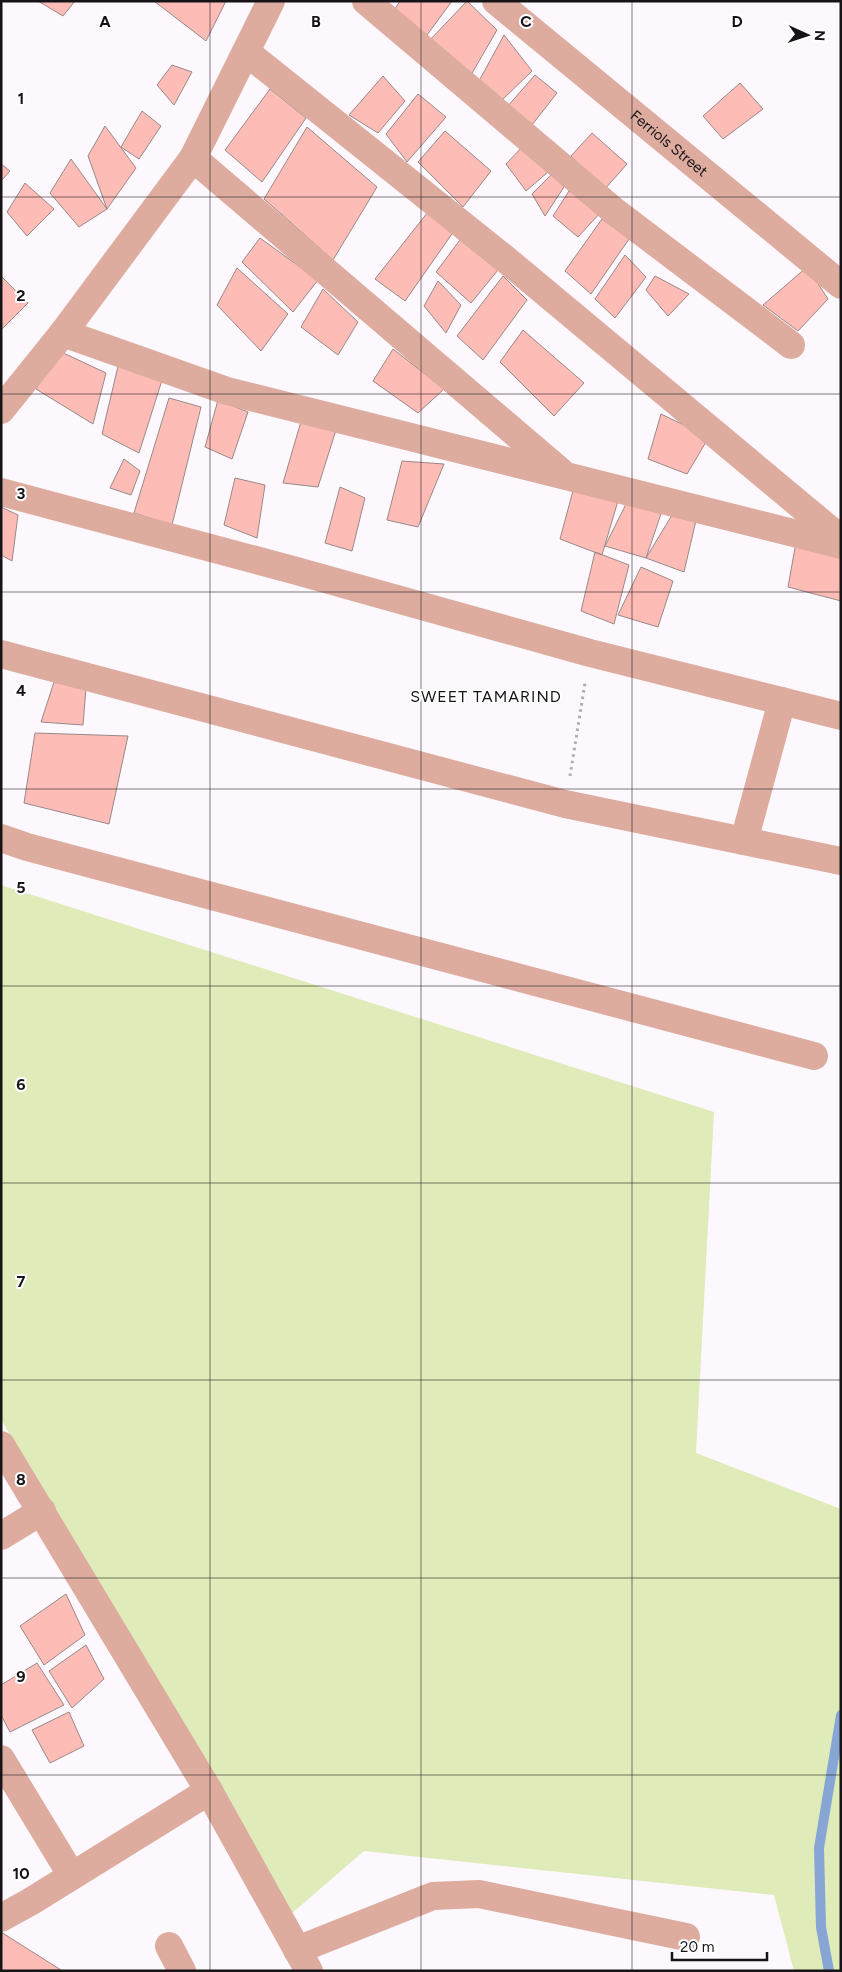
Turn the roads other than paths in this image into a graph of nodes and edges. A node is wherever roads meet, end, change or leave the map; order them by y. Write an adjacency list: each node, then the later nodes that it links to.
1 (271, 1): 4 (street)
2 (366, 1): 8 (street)
3 (496, 1): 6 (street, Ferriols Street)
4 (246, 52): 5 (street); 12 (street)
5 (193, 158): 7 (street); 10 (street)
6 (841, 285)
7 (63, 333): 9 (street); 10 (street)
8 (791, 345)
9 (1, 410)
10 (564, 475): 13 (street)
11 (1, 492): 15 (street)
12 (841, 538)
13 (841, 545)
14 (1, 654): 18 (street)
15 (782, 701): 16 (street); 18 (street)
16 (841, 716)
17 (1, 838): 20 (street)
18 (744, 841): 19 (street)
19 (841, 860)
20 (814, 1056)
21 (1, 1445): 22 (street)
22 (42, 1511): 23 (street); 25 (street)
23 (1, 1536)
24 (1, 1759): 26 (street)
25 (209, 1791): 26 (street); 30 (street)
26 (72, 1876): 27 (street)
27 (1, 1918)
28 (686, 1937): 30 (street)
29 (169, 1946): 31 (street)
30 (303, 1960)
31 (182, 1971)

